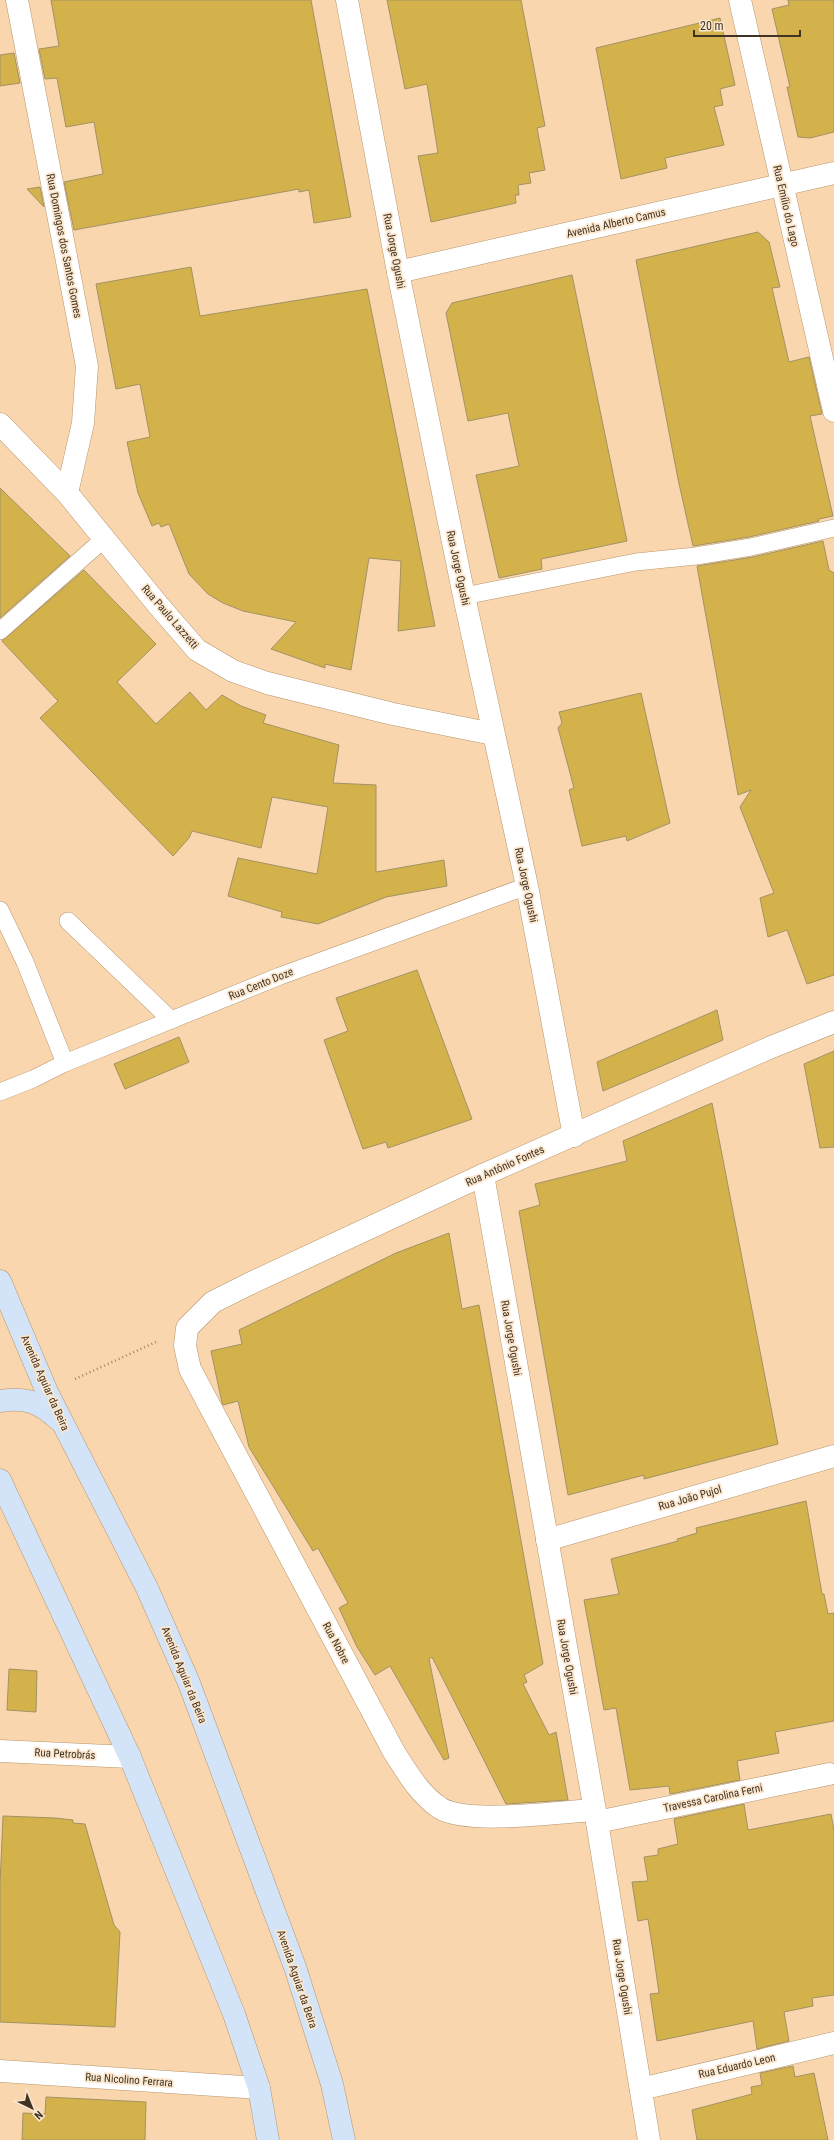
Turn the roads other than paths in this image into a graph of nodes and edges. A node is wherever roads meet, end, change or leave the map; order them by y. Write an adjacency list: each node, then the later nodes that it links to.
1 (17, 0): 9 (street, Rua Domingos dos Santos Gomes)
2 (347, 0): 6 (street, Rua Jorge Ogushi)
3 (740, 0): 5 (street, Rua Emílio do Lago)
4 (834, 174): 5 (street, Avenida Alberto Camus)
5 (782, 185): 6 (street, Avenida Alberto Camus); 7 (street, Rua Emílio do Lago)
6 (398, 272): 12 (street, Rua Jorge Ogushi)
7 (834, 411)
8 (0, 424): 9 (street, Rua Paulo Lazzetti)
9 (67, 493): 11 (street, Rua Paulo Lazzetti)
10 (834, 528): 12 (lane)
11 (105, 538): 13 (lane); 14 (street, Rua Paulo Lazzetti)
12 (464, 596): 14 (street, Rua Jorge Ogushi)
13 (0, 631)
14 (494, 734): 15 (street, Rua Jorge Ogushi)
15 (527, 886): 18 (lane, Rua Cento Doze); 22 (street, Rua Jorge Ogushi)
16 (0, 910): 20 (lane)
17 (68, 921): 18 (lane)
18 (171, 1020): 20 (lane, Rua Cento Doze)
19 (834, 1022): 22 (street, Rua Antônio Fontes)
20 (65, 1063): 21 (lane, Rua Cento Doze)
21 (0, 1092)
22 (574, 1136): 23 (street, Rua Antônio Fontes)
23 (483, 1175): 25 (street, Rua Antônio Fontes); 30 (street, Rua Jorge Ogushi)
24 (2, 1295): 27 (main road, Avenida Aguiar da Beira)
25 (187, 1328): 34 (street, Rua Nobre)
26 (0, 1401): 27 (main road)
27 (62, 1422): 40 (main road, Avenida Aguiar da Beira)
28 (834, 1456): 30 (street, Rua João Pujol)
29 (0, 1480): 32 (main road)
30 (547, 1540): 34 (street, Rua Jorge Ogushi)
31 (0, 1750): 32 (street, Rua Petrobrás)
32 (130, 1757): 37 (main road)
33 (829, 1774): 34 (street, Travessa Carolina Ferni)
34 (595, 1816): 38 (street, Rua Jorge Ogushi)
35 (834, 2043): 38 (street, Rua Eduardo Leon)
36 (0, 2071): 37 (street, Rua Nicolino Ferrara)
37 (259, 2088): 39 (main road)
38 (641, 2090): 41 (street, Rua Jorge Ogushi)
39 (268, 2140)
40 (344, 2140)
41 (649, 2140)

